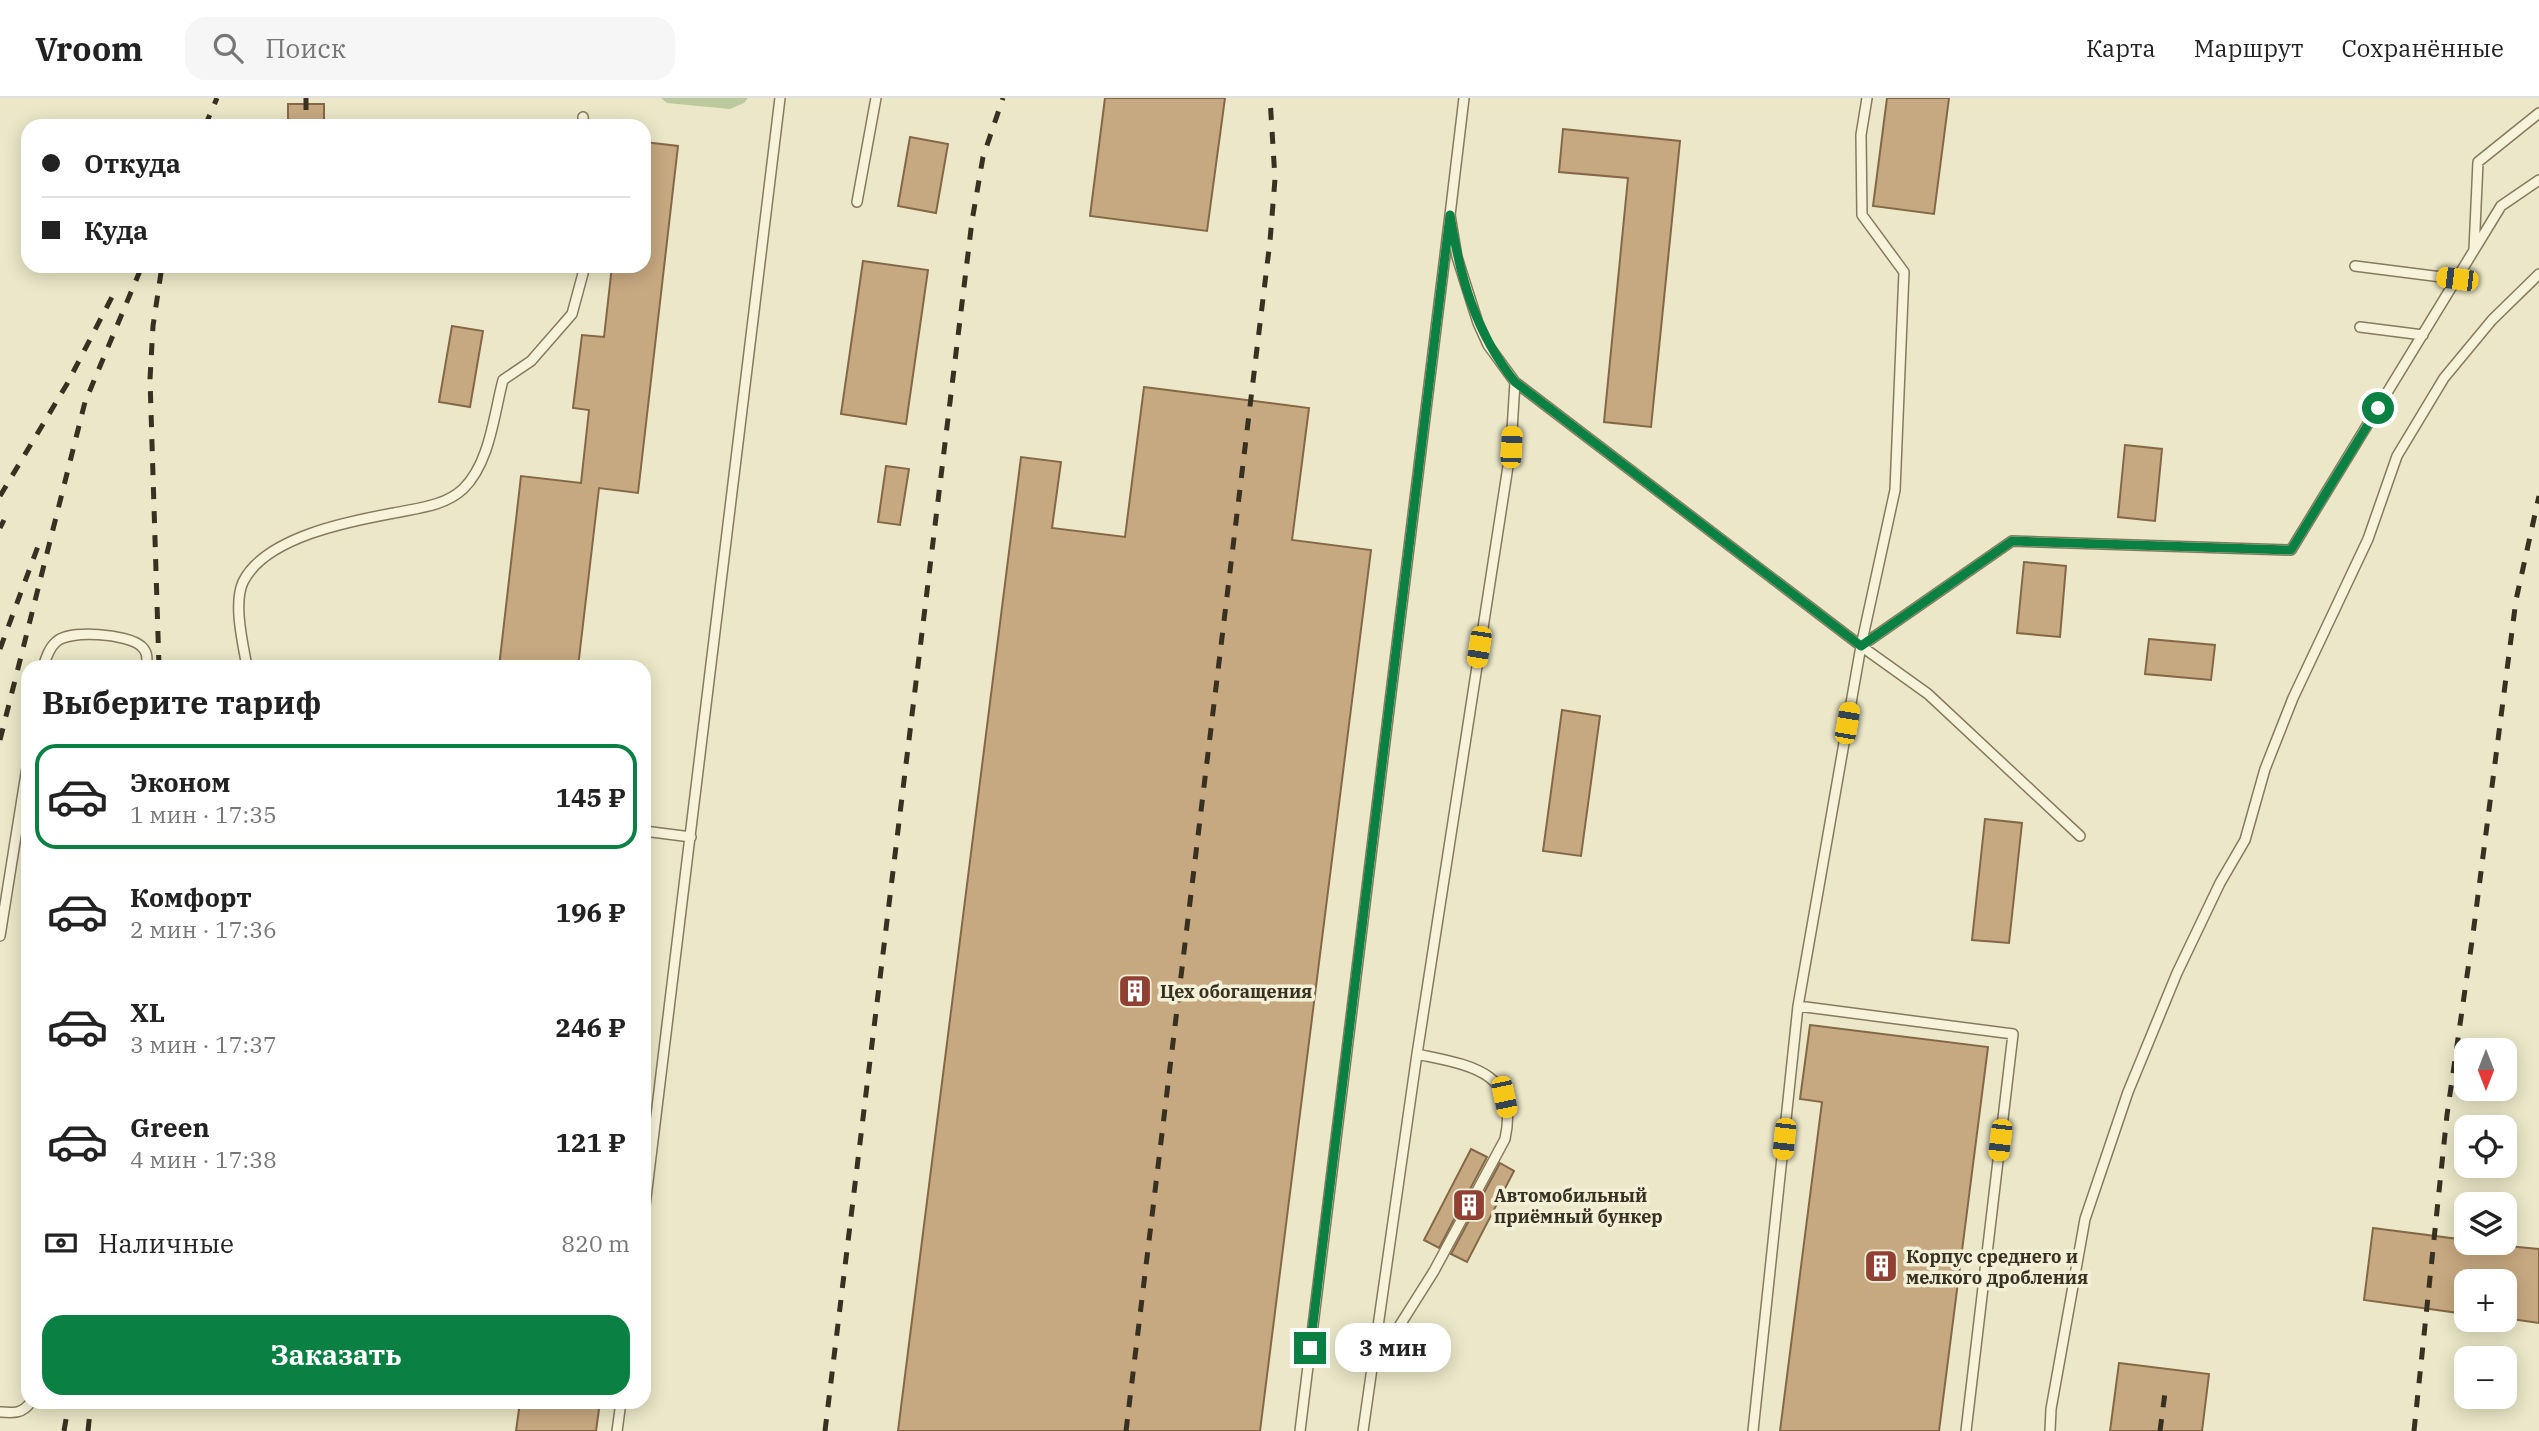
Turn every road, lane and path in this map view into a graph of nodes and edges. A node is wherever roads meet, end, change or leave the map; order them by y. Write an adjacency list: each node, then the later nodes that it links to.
1 (780, 98): 24 (lane)
2 (876, 98): 7 (lane)
3 (1464, 98): 8 (lane)
4 (1867, 98): 17 (lane)
5 (2539, 113): 9 (lane)
6 (2539, 180): 9 (lane)
7 (857, 202)
8 (1450, 215): 16 (lane); 34 (lane)
9 (2474, 252): 13 (lane)
10 (2355, 266): 13 (lane)
11 (583, 273): 20 (lane)
12 (2539, 274): 38 (lane)
13 (2457, 279): 15 (lane)
14 (2360, 327): 15 (lane)
15 (2423, 335): 17 (lane)
16 (1515, 382): 17 (lane); 27 (lane)
17 (1861, 646): 23 (lane); 26 (lane)
18 (45, 660): 19 (lane)
19 (148, 660)
20 (246, 660)
21 (21, 805): 25 (lane)
22 (651, 832): 24 (lane)
23 (2080, 836)
24 (691, 837): 28 (lane)
25 (0, 936)
26 (1798, 1006): 36 (lane); 37 (lane)
27 (1417, 1054): 29 (lane); 29 (lane)
28 (651, 1158)
29 (1373, 1368): 35 (lane)
30 (24, 1409): 32 (lane)
31 (620, 1409): 33 (lane)
32 (0, 1412)
33 (617, 1431)
34 (1300, 1431)
35 (1363, 1431)
36 (1753, 1431)
37 (1966, 1431)
38 (2050, 1431)

